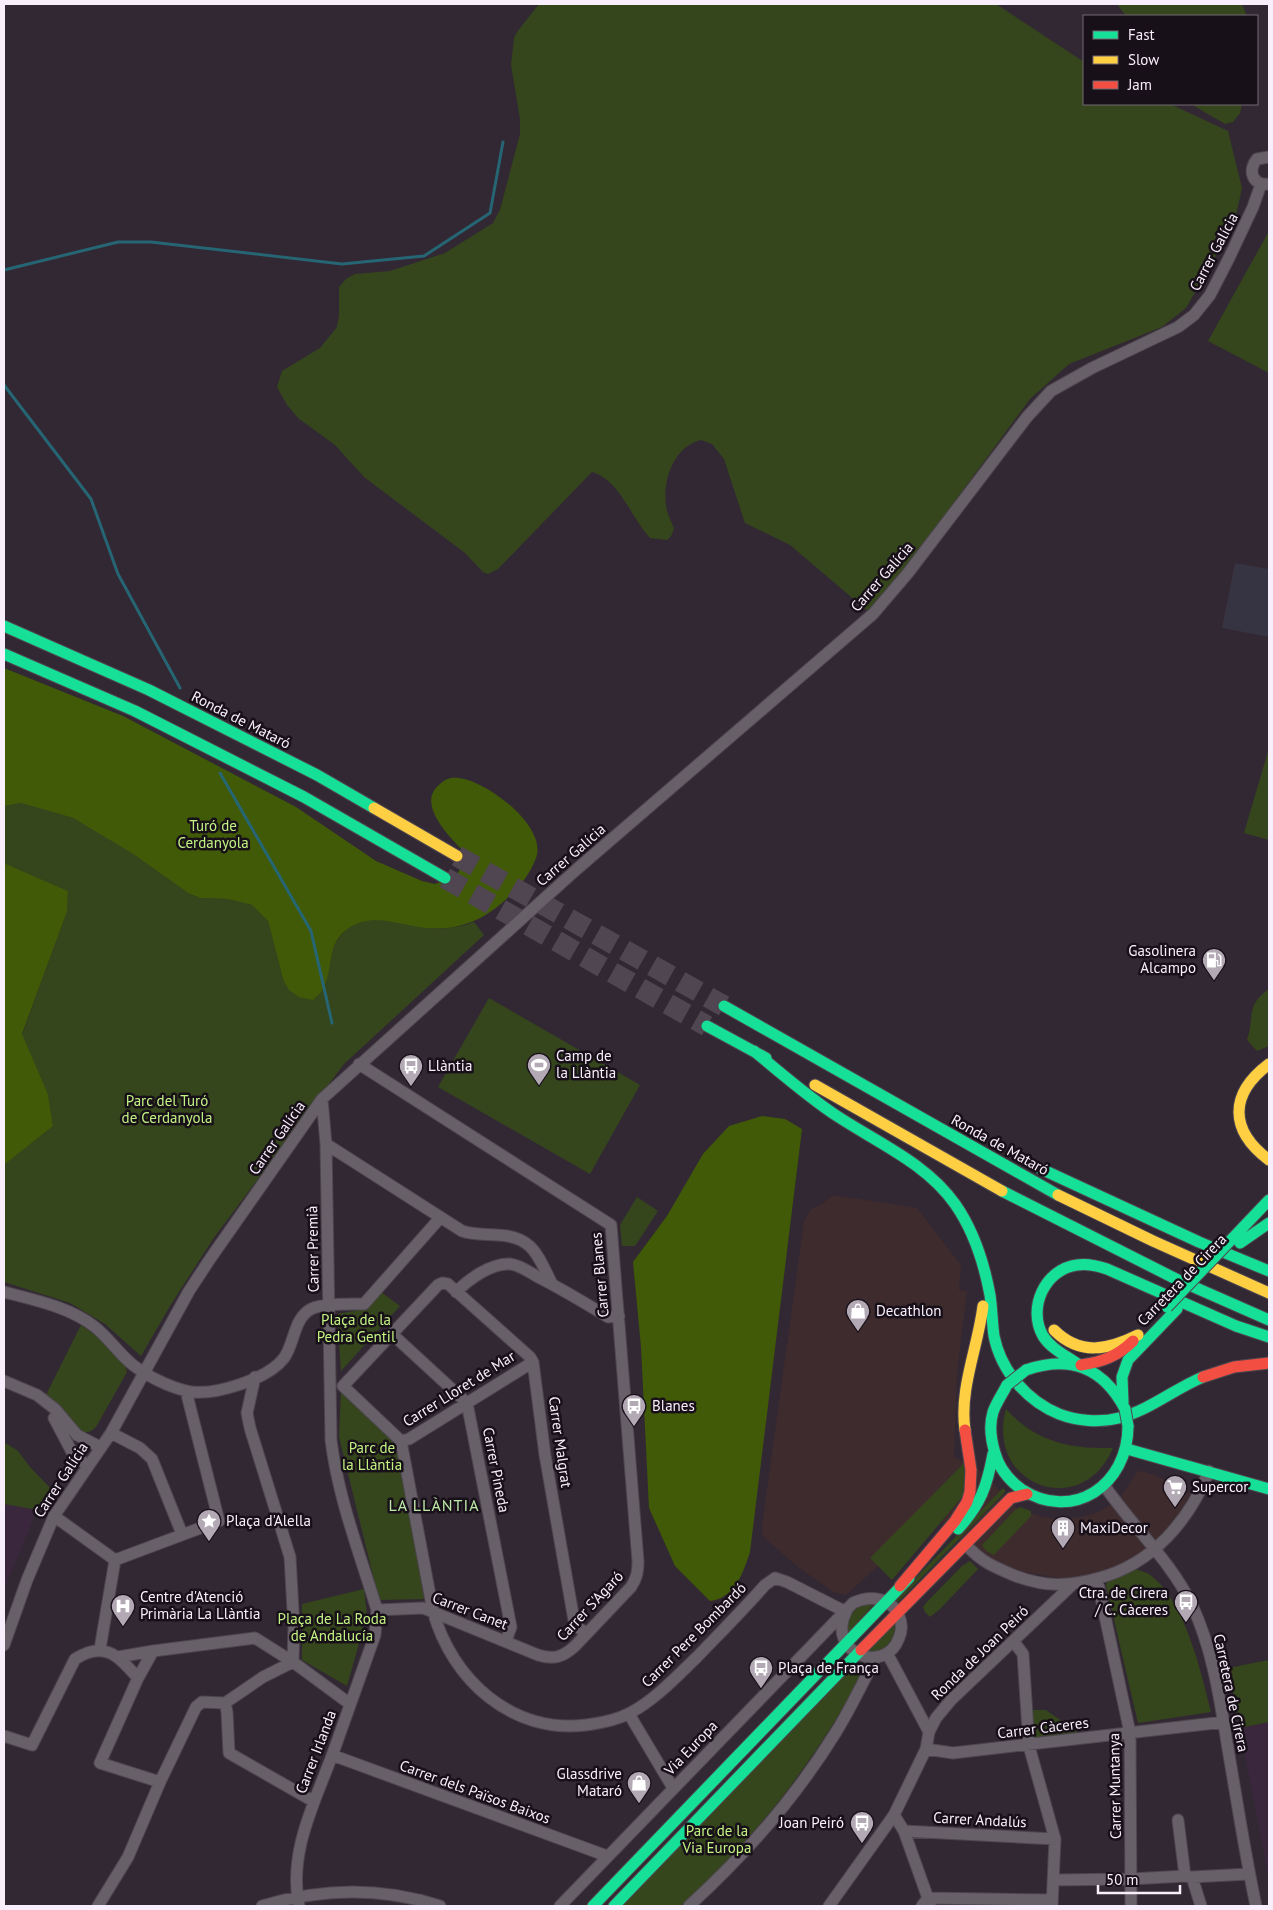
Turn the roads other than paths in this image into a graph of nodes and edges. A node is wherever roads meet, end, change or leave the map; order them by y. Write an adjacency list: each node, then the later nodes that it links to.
1 (1269, 157): 2 (street)
2 (1265, 184): 11 (street, Carrer Galícia)
3 (4, 626): 5 (main road, Ronda de Mataró)
4 (4, 654): 6 (main road)
5 (457, 856)
6 (445, 878)
7 (724, 1006): 10 (main road, Ronda de Mataró)
8 (707, 1026): 9 (main road)
9 (754, 1051): 24 (main road); 33 (main road)
10 (805, 1051): 20 (main road); 29 (main road, Ronda de Mataró)
11 (359, 1064): 13 (street, Carrer Galícia); 32 (street, Carrer Blanes)
12 (1269, 1064): 15 (main road)
13 (322, 1099): 14 (street, Carrer Premià); 41 (street, Carrer Galícia)
14 (326, 1144): 18 (street); 30 (street, Carrer Premià)
15 (1269, 1160)
16 (1269, 1200): 21 (main road, Carretera de Cirera)
17 (1269, 1207): 21 (main road, Carretera de Cirera)
18 (440, 1218): 26 (street); 30 (street)
19 (1269, 1223): 21 (main road)
20 (1199, 1242): 22 (main road); 23 (main road)
21 (1235, 1244): 31 (main road, Carretera de Cirera)
22 (1269, 1266)
23 (1269, 1271)
24 (985, 1279): 38 (main road); 67 (main road)
25 (1139, 1283): 35 (main road); 36 (main road); 39 (main road)
26 (552, 1284): 27 (street); 32 (street)
27 (452, 1288): 34 (street); 37 (street)
28 (4, 1292): 41 (street)
29 (1269, 1293)
30 (329, 1306): 42 (street); 44 (street, Carrer Premià)
31 (1172, 1308): 35 (main road, Carretera de Cirera); 48 (main road, Carretera de Cirera)
32 (619, 1316): 64 (street, Carrer Blanes)
33 (1269, 1320)
34 (392, 1334): 44 (street); 47 (street)
35 (1138, 1335): 39 (main road, Carretera de Cirera)
36 (1269, 1337)
37 (533, 1362): 47 (street, Carrer Lloret de Mar); 73 (street, Carrer Malgrat)
38 (1263, 1363): 40 (main road)
39 (1080, 1365): 48 (main road); 53 (main road, bridge)
40 (1269, 1367)
41 (145, 1372): 46 (street); 49 (street, Carrer Galícia)
42 (255, 1377): 46 (street); 84 (street)
43 (4, 1380): 51 (street)
44 (337, 1386): 50 (street); 69 (street, Carrer Premià)
45 (4, 1388): 54 (street)
46 (186, 1391): 60 (street)
47 (467, 1403): 50 (street, Carrer Lloret de Mar); 74 (street, Carrer Pineda)
48 (1124, 1408): 52 (main road, bridge)
49 (111, 1432): 51 (street, Carrer Galícia); 60 (street)
50 (401, 1441): 70 (street, Carrer Pere Bombardó)
51 (100, 1448): 54 (street, Carrer Galícia)
52 (1127, 1449): 55 (main road); 56 (main road)
53 (993, 1454): 58 (main road); 67 (main road)
54 (88, 1466): 59 (street, Carrer Galícia)
55 (1209, 1471): 57 (main road); 62 (street)
56 (1104, 1485): 58 (main road); 62 (street, Carretera de Cirera)
57 (1269, 1489)
58 (1027, 1494): 61 (main road)
59 (54, 1516): 63 (street); 77 (street, Carrer Galícia)
60 (182, 1534): 63 (street)
61 (966, 1545): 66 (street); 72 (main road)
62 (1155, 1549): 65 (street); 89 (street, Carretera de Cirera)
63 (115, 1560): 78 (street)
64 (638, 1561): 73 (street, Carrer S'Agaró)
65 (1098, 1578): 66 (street); 91 (street, Carrer Muntanya)
66 (1073, 1584): 75 (street, Ronda de Joan Peiró)
67 (900, 1586): 68 (main road)
68 (886, 1602): 71 (street, Via Europa); 72 (street); 76 (main road)
69 (377, 1610): 70 (street, Carrer Canet); 87 (street, Carrer Irlanda)
70 (433, 1611): 74 (street, Carrer Canet); 88 (street, Carrer Pere Bombardó)
71 (846, 1612): 76 (street); 88 (street, Carrer Pere Bombardó); 97 (street, Via Europa)
72 (897, 1612): 80 (main road); 81 (street)
73 (587, 1633): 83 (street, Carrer S'Agaró)
74 (506, 1642): 83 (street, Carrer Canet)
75 (1014, 1642): 90 (street, Ronda de Joan Peiró); 93 (street)
76 (846, 1643): 80 (street); 115 (main road)
77 (4, 1644)
78 (100, 1649): 82 (street); 92 (street)
79 (153, 1650): 82 (street); 84 (street); 85 (street)
80 (857, 1654): 81 (street); 116 (main road)
81 (882, 1655): 90 (street); 117 (street)
82 (118, 1656): 85 (street)
83 (549, 1658)
84 (293, 1662): 86 (street); 87 (street)
85 (138, 1678): 96 (street)
86 (225, 1703): 96 (street); 98 (street)
87 (350, 1704): 95 (street, Carrer Irlanda)
88 (629, 1714): 97 (street)
89 (1224, 1722): 91 (street, Carrer Càceres); 104 (street, Carretera de Cirera)
90 (929, 1732): 94 (street, Ronda de Joan Peiró)
91 (1130, 1733): 93 (street, Carrer Càceres); 106 (street, Carrer Muntanya)
92 (4, 1736)
93 (1029, 1746): 94 (street, Carrer Càceres); 102 (street)
94 (926, 1748): 99 (street, Ronda de Joan Peiró)
95 (332, 1756): 98 (street, Carrer Irlanda); 103 (street, Carrer dels Països Baixos)
96 (160, 1782): 111 (street)
97 (673, 1788): 103 (street, Via Europa)
98 (314, 1801): 108 (street, Carrer Irlanda)
99 (894, 1815): 101 (street); 118 (street, Ronda de Joan Peiró)
100 (1178, 1820): 105 (street)
101 (904, 1831): 102 (street, Carrer Andalús); 109 (street)
102 (1055, 1839): 107 (street)
103 (607, 1856): 114 (street, Via Europa)
104 (1249, 1874): 105 (street); 121 (street, Carretera de Cirera)
105 (1188, 1876): 106 (street); 120 (street)
106 (1131, 1879): 107 (street); 119 (street, Carrer Muntanya)
107 (1053, 1880): 110 (street)
108 (298, 1902): 112 (street); 113 (street)
109 (927, 1903): 110 (street)
110 (1052, 1903)
111 (98, 1906)
112 (262, 1906)
113 (440, 1906)
114 (560, 1906)
115 (592, 1906)
116 (614, 1906)
117 (689, 1906)
118 (829, 1906)
119 (1131, 1906)
120 (1201, 1906)
121 (1256, 1906)

